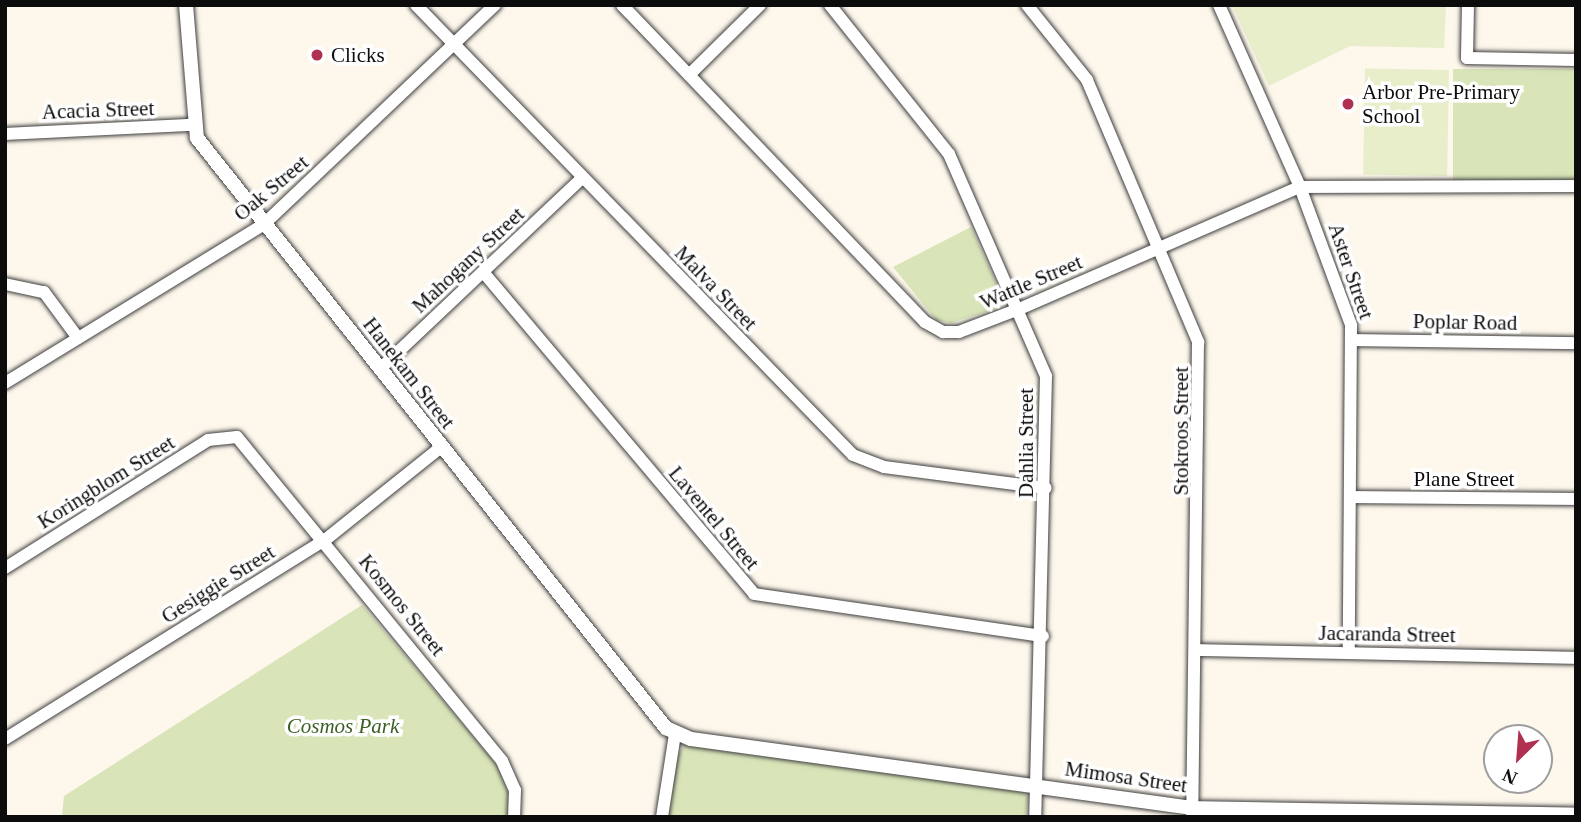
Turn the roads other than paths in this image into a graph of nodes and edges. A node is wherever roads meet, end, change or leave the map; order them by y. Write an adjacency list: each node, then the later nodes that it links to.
1 (186, 5): 13 (street)
2 (416, 5): 10 (street, Malva Street)
3 (495, 5): 10 (street, Oak Street)
4 (622, 5): 12 (street, Wattle Street)
5 (760, 5): 12 (street)
6 (830, 5): 22 (street, Dahlia Street)
7 (1027, 5): 19 (street, Stokroos Street)
8 (1219, 5): 17 (street, Aster Street)
9 (1468, 5): 11 (street)
10 (454, 45): 15 (street, Malva Street); 18 (street, Oak Street)
11 (1576, 60)
12 (689, 75): 22 (street, Wattle Street)
13 (192, 125): 14 (street, Acacia Street); 18 (street, Hanekam Street)
14 (5, 134)
15 (582, 178): 20 (street, Mahogany Street); 30 (street, Malva Street)
16 (1576, 186): 17 (street, Wattle Street)
17 (1300, 187): 19 (street, Wattle Street); 24 (street, Aster Street)
18 (263, 225): 23 (street, Oak Street); 26 (street, Hanekam Street)
19 (1160, 247): 22 (street, Wattle Street); 36 (street, Stokroos Street)
20 (484, 273): 26 (street, Mahogany Street); 35 (street, Laventel Street)
21 (5, 284): 23 (street)
22 (1019, 309): 30 (street, Dahlia Street)
23 (78, 338): 27 (street, Oak Street)
24 (1354, 340): 25 (street, Poplar Road); 31 (street, Aster Street)
25 (1576, 342)
26 (380, 369): 29 (street, Hanekam Street)
27 (5, 383)
28 (229, 434): 33 (street, Kosmos Street); 34 (street, Koringblom Street)
29 (441, 447): 33 (street, Gesiggie Street); 39 (street, Hanekam Street)
30 (1046, 488): 35 (street, Dahlia Street)
31 (1352, 497): 32 (street, Plane Street); 37 (street, Aster Street)
32 (1576, 499)
33 (325, 540): 40 (street, Gesiggie Street); 44 (street, Kosmos Street)
34 (5, 568)
35 (1044, 636): 41 (street, Dahlia Street)
36 (1197, 650): 37 (street, Jacaranda Street); 42 (street, Stokroos Street)
37 (1349, 652): 38 (street, Jacaranda Street)
38 (1576, 658)
39 (675, 734): 41 (street, Mimosa Street); 45 (street)
40 (5, 738)
41 (1040, 787): 42 (street, Mimosa Street); 46 (street, Dahlia Street)
42 (1193, 812): 43 (street, Mimosa Street)
43 (1576, 815)
44 (514, 817)
45 (662, 817)
46 (1035, 817)

